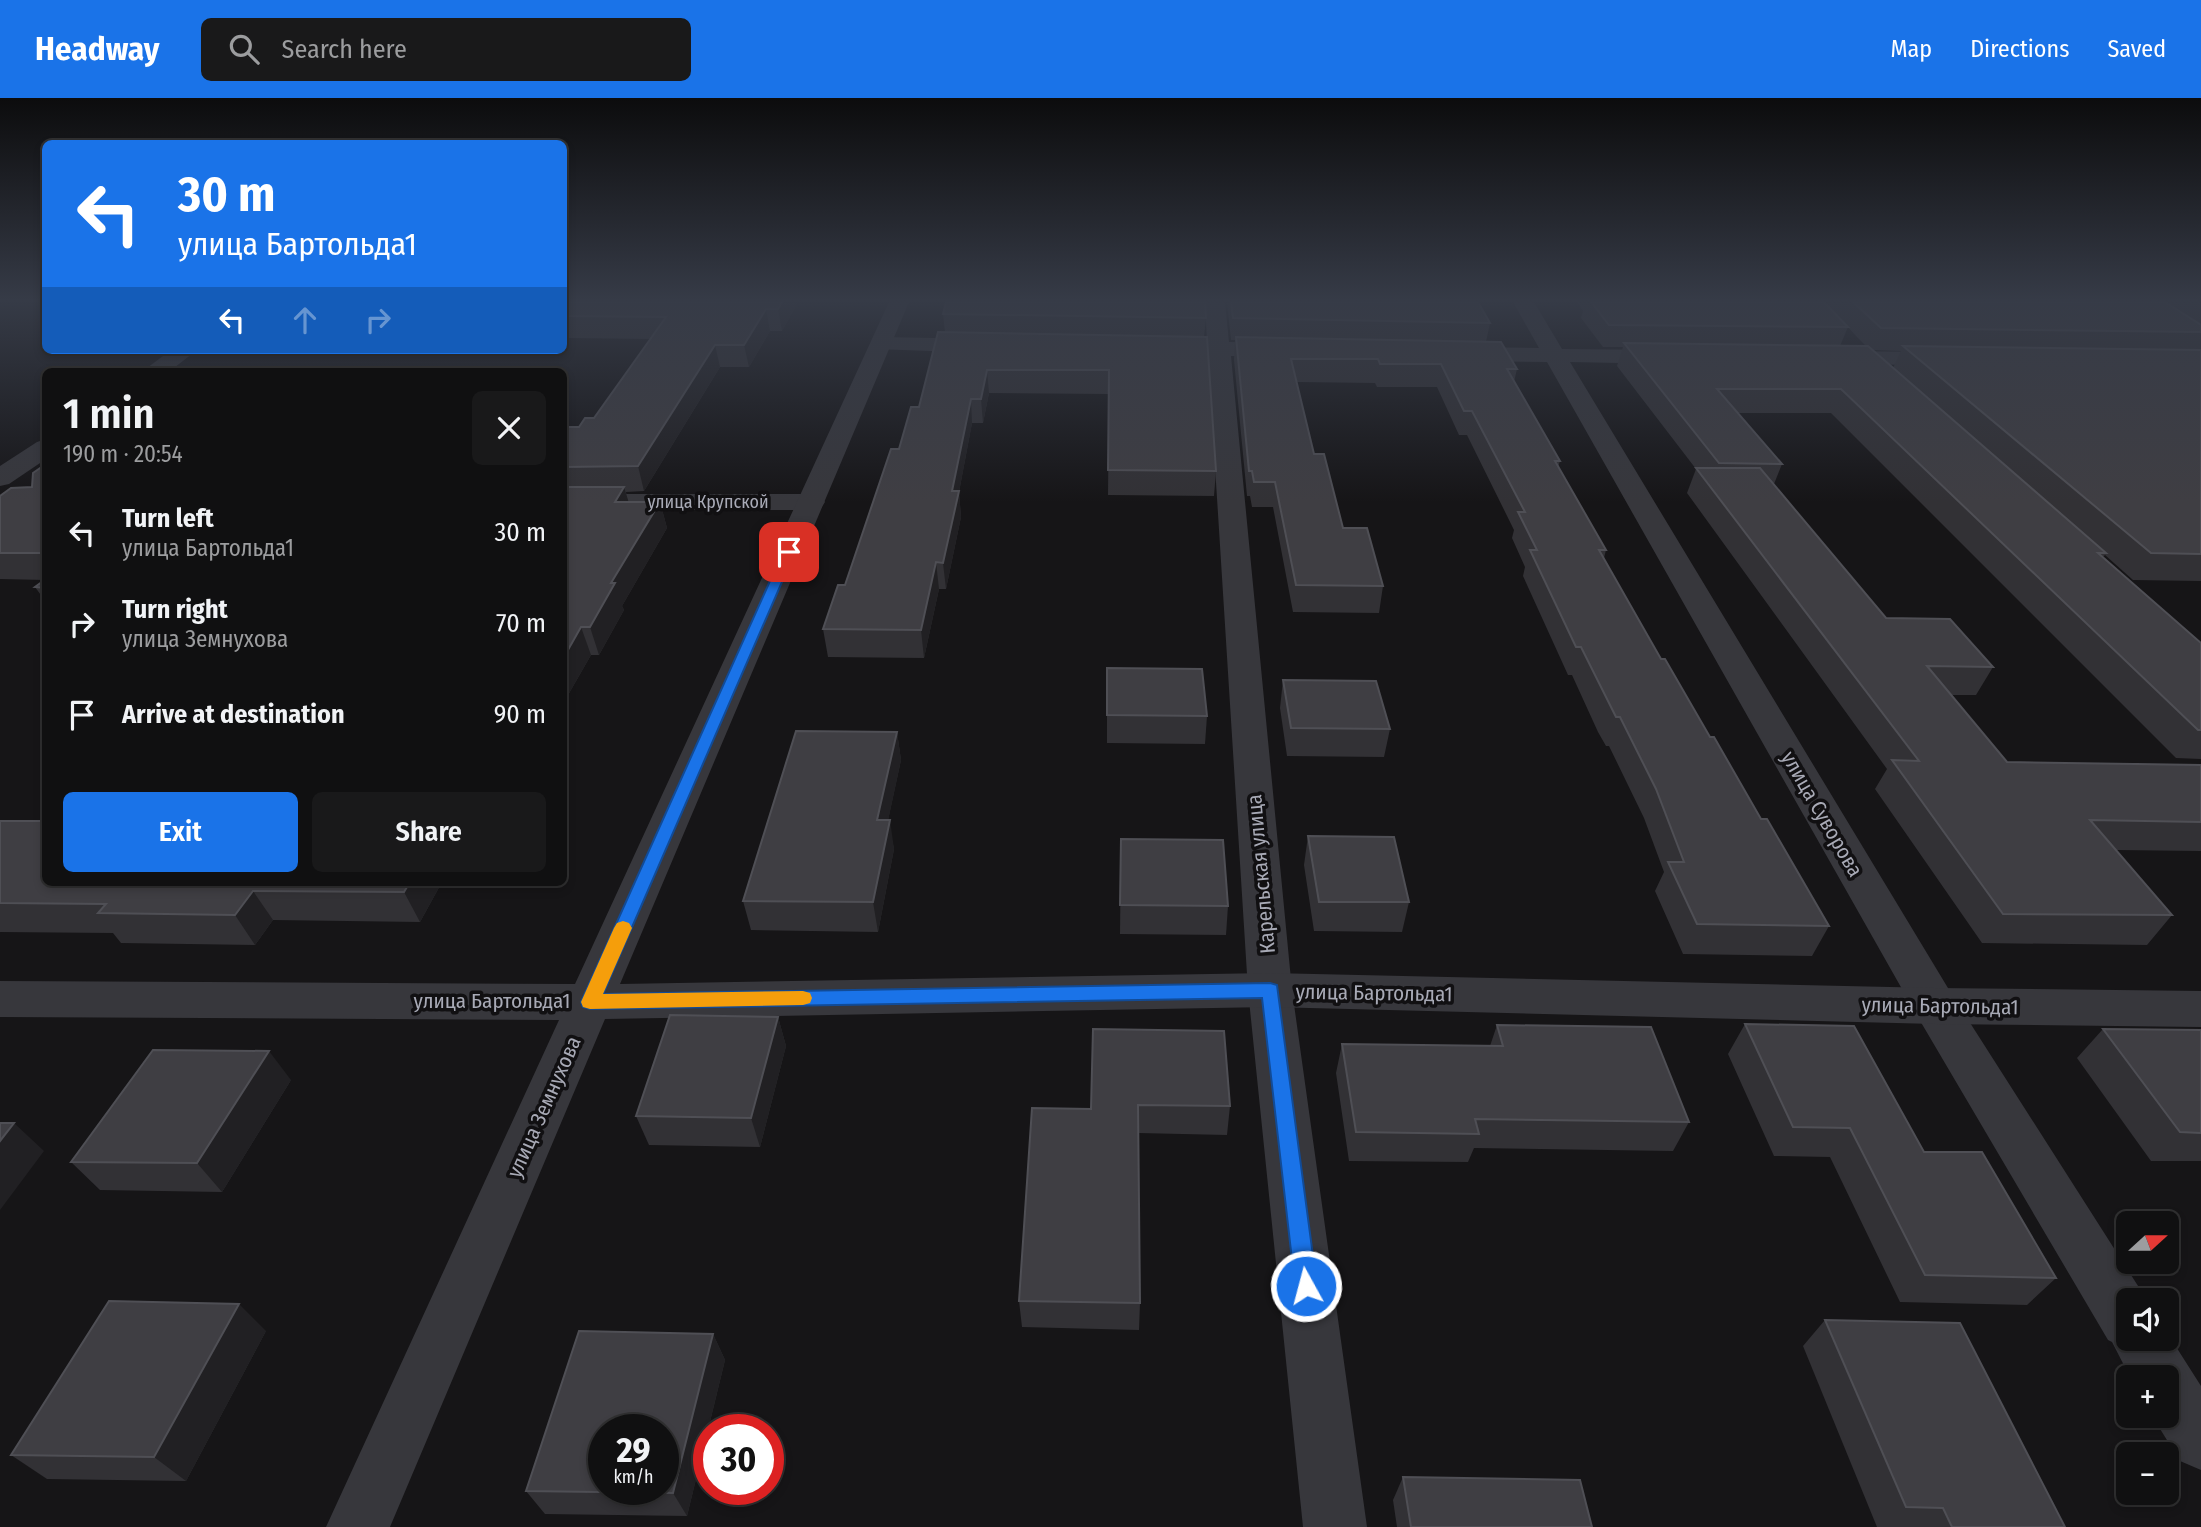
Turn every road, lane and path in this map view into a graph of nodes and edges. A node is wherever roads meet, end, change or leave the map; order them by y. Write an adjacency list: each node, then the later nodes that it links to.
1 (871, 369): 9 (street, улица Земнухова)
2 (1221, 369): 10 (street, Карельская улица)
3 (1562, 369): 13 (street, улица Суворова)
4 (1875, 369): 5 (street)
5 (1894, 386)
6 (42, 452): 7 (street)
7 (4, 495)
8 (567, 502): 9 (street, улица Крупской)
9 (811, 502): 12 (street, улица Земнухова)
10 (1270, 990): 12 (street, улица Бартольда1); 13 (street, улица Бартольда1); 19 (street, Карельская улица)
11 (0, 999): 12 (street, улица Бартольда1)
12 (590, 1002): 18 (street, улица Земнухова)
13 (1935, 1006): 14 (street, улица Бартольда1); 15 (street, улица Суворова)
14 (2201, 1009)
15 (2116, 1301)
16 (2179, 1405): 17 (street)
17 (2201, 1440)
18 (358, 1527)
19 (1335, 1527)

